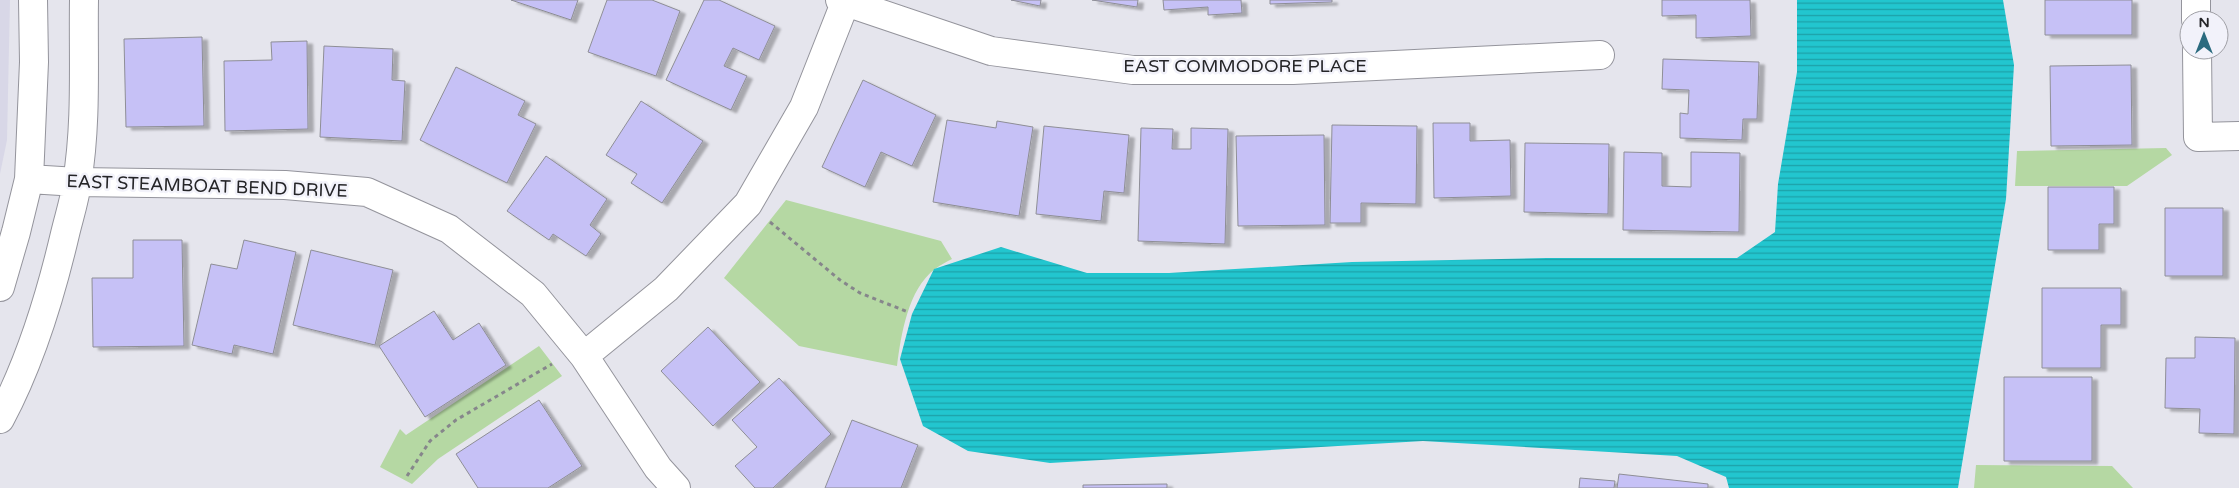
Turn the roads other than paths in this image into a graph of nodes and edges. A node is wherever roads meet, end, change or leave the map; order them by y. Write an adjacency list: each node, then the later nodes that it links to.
1 (33, 0): 7 (street)
2 (84, 0): 8 (street)
3 (842, 1): 4 (street, EAST COMMODORE PLACE); 10 (street)
4 (1600, 55)
5 (2197, 60): 6 (street)
6 (2239, 136)
7 (29, 179): 8 (street, EAST STEAMBOAT BEND DRIVE); 9 (street)
8 (77, 182): 10 (street, EAST STEAMBOAT BEND DRIVE); 11 (street)
9 (0, 287)
10 (581, 352): 12 (street, EAST STEAMBOAT BEND DRIVE)
11 (0, 419)
12 (676, 488)

